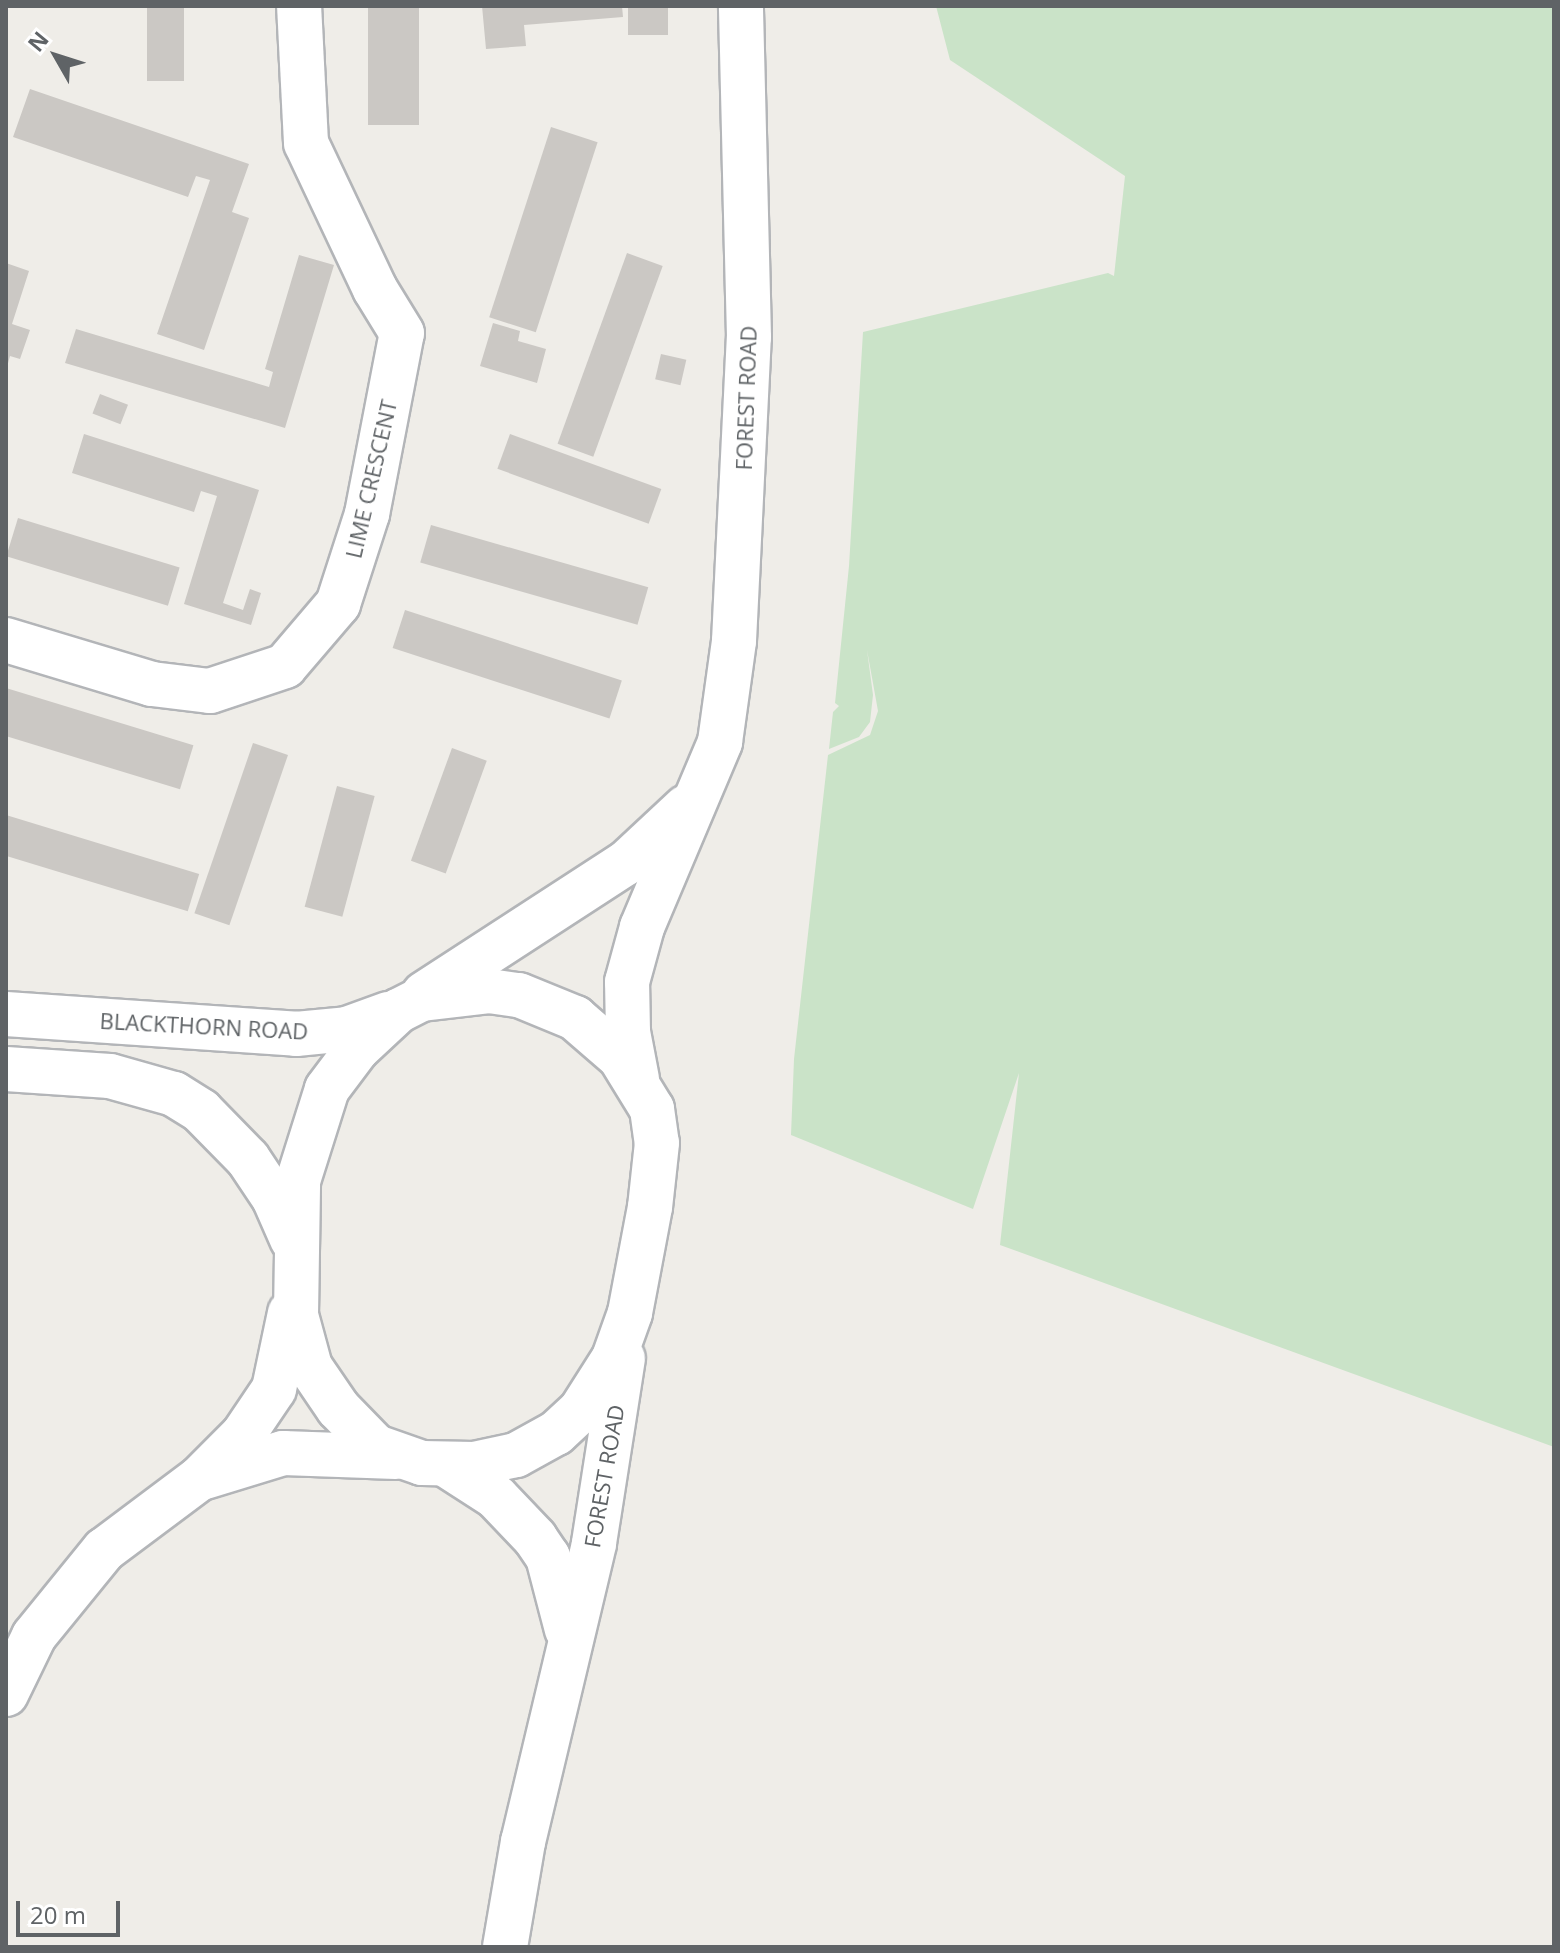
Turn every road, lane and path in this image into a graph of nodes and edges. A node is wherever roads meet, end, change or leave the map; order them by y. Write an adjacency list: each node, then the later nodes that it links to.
1 (299, 6): 3 (street, LIME CRESCENT)
2 (741, 6): 4 (street, FOREST ROAD)
3 (6, 640)
4 (702, 786): 5 (street, FOREST ROAD); 8 (street, FOREST ROAD)
5 (400, 1009): 6 (street, BLACKTHORN ROAD); 8 (street); 9 (street)
6 (6, 1014)
7 (6, 1069): 9 (street)
8 (638, 1081): 11 (street)
9 (294, 1245): 10 (street)
10 (294, 1291): 12 (street); 14 (street)
11 (630, 1313): 13 (street); 15 (street, FOREST ROAD)
12 (399, 1458): 13 (street); 14 (street)
13 (445, 1464): 15 (street, FOREST ROAD)
14 (199, 1479): 16 (street)
15 (568, 1636): 17 (street, FOREST ROAD)
16 (6, 1694)
17 (505, 1947)

